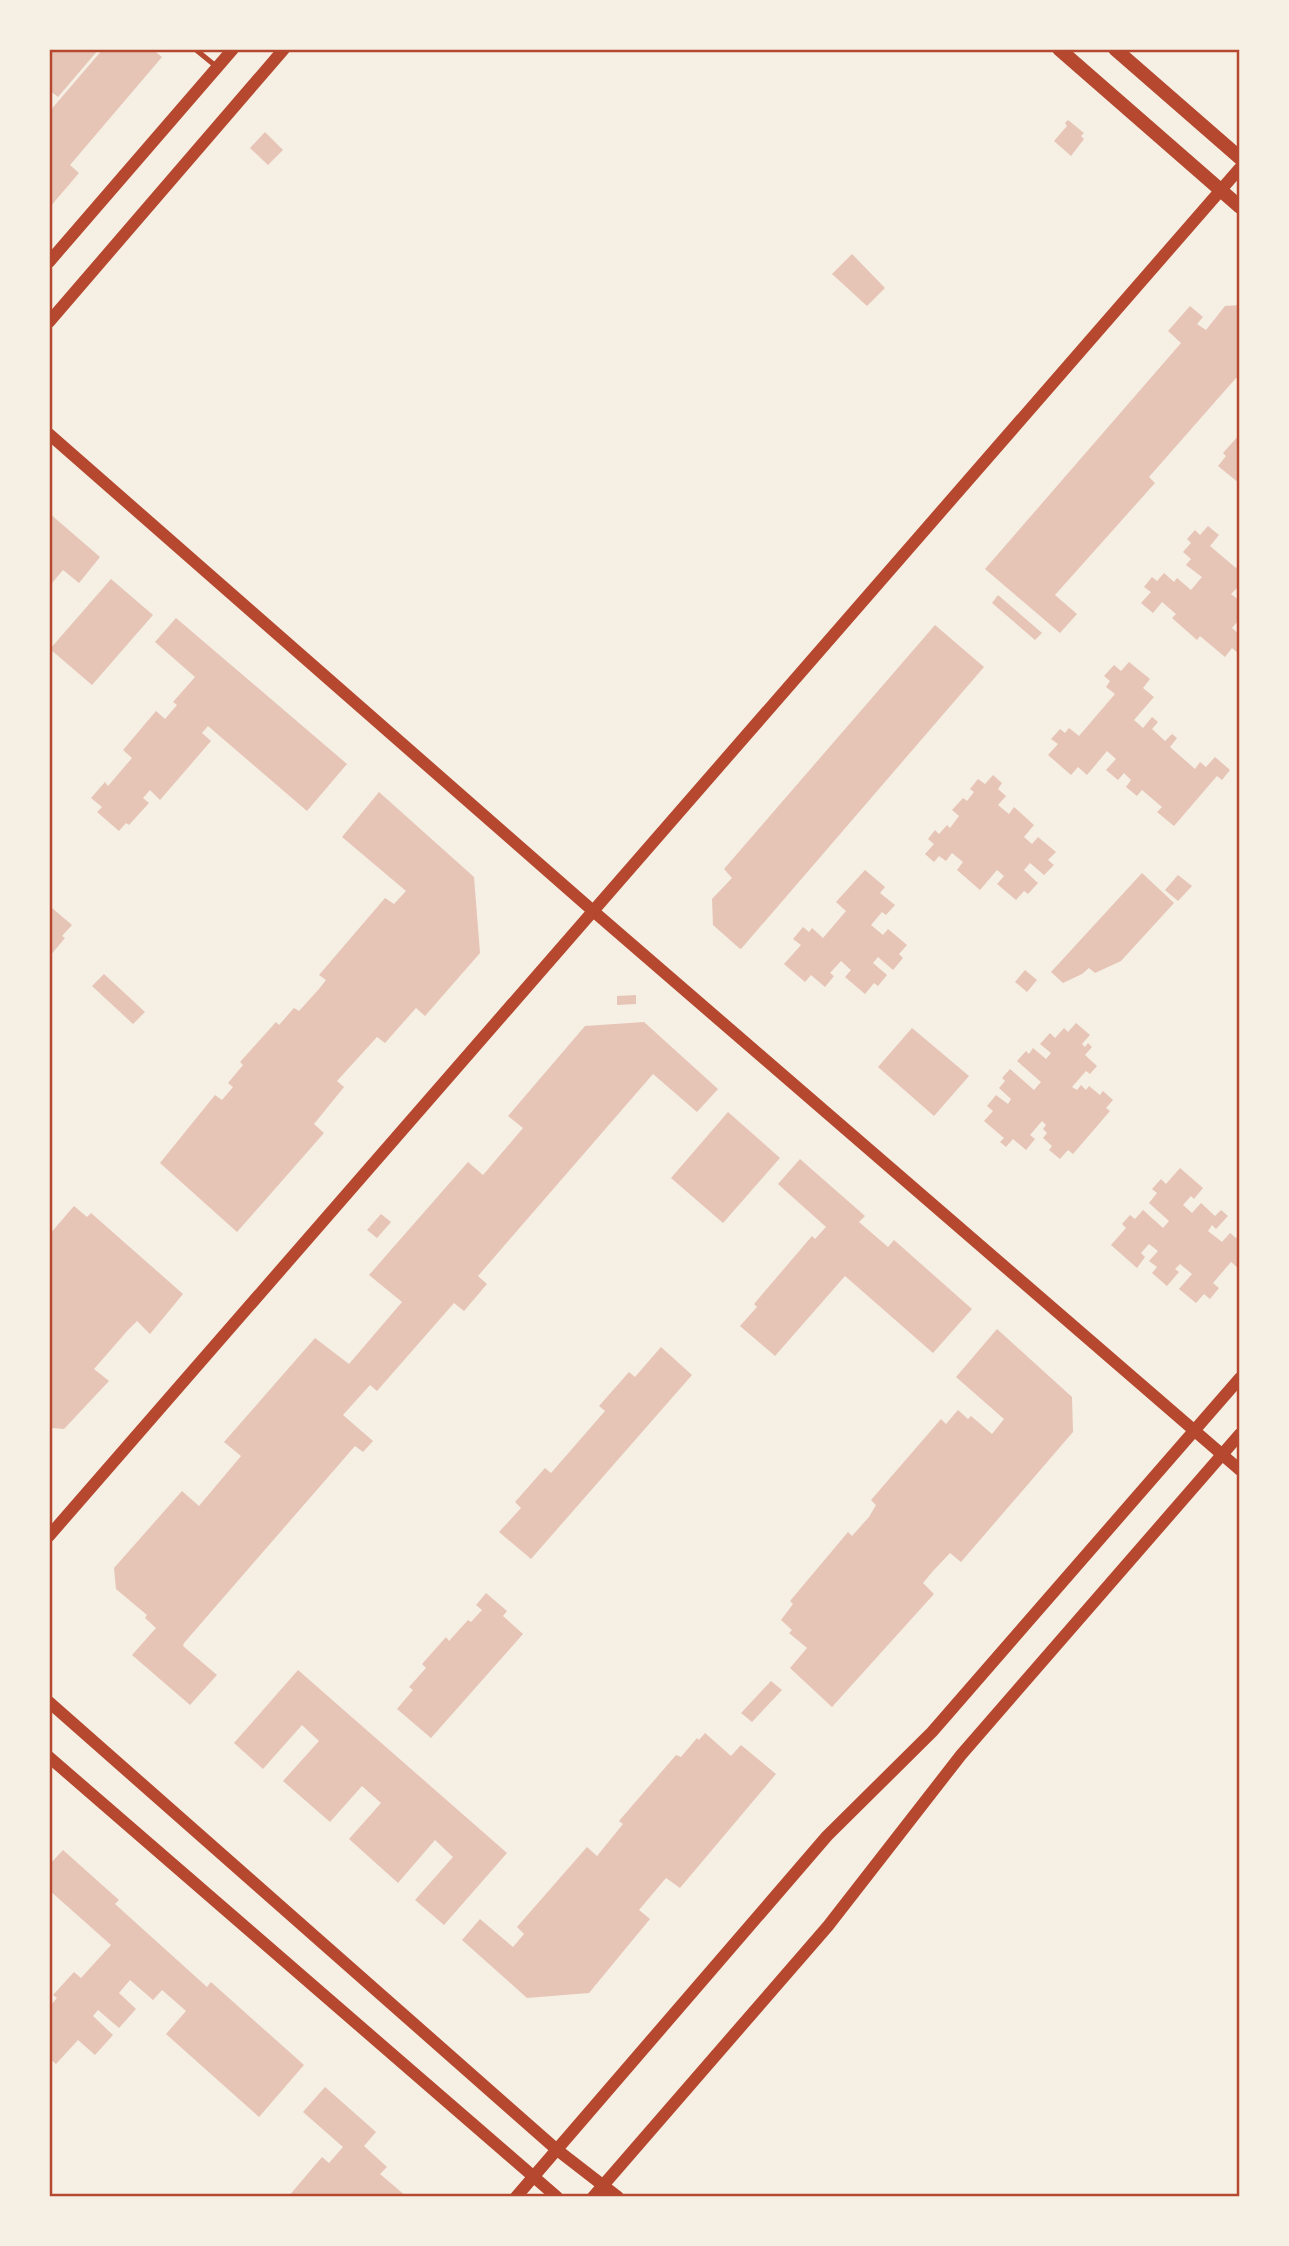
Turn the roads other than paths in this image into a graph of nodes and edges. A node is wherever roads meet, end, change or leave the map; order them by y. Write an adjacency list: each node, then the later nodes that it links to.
1 (195, 49): 6 (lane)
2 (233, 49): 6 (street)
3 (284, 49): 12 (street)
4 (1059, 49): 9 (main road)
5 (1115, 49): 7 (main road)
6 (217, 67): 11 (street)
7 (1240, 158)
8 (1240, 168): 9 (street)
9 (1221, 190): 10 (main road); 14 (street)
10 (1240, 206)
11 (49, 262)
12 (49, 322)
13 (49, 434): 14 (street)
14 (592, 910): 16 (street); 20 (street)
15 (1240, 1378): 16 (street)
16 (1195, 1431): 18 (street); 23 (street)
17 (1240, 1434): 18 (street)
18 (1222, 1454): 19 (street); 25 (street)
19 (1240, 1470)
20 (49, 1536)
21 (49, 1702): 23 (street)
22 (49, 1757): 24 (street)
23 (556, 2149): 24 (street); 25 (street)
24 (534, 2177): 26 (street); 27 (street)
25 (604, 2185): 28 (street); 29 (street)
26 (516, 2197)
27 (557, 2197)
28 (593, 2197)
29 (618, 2197)

